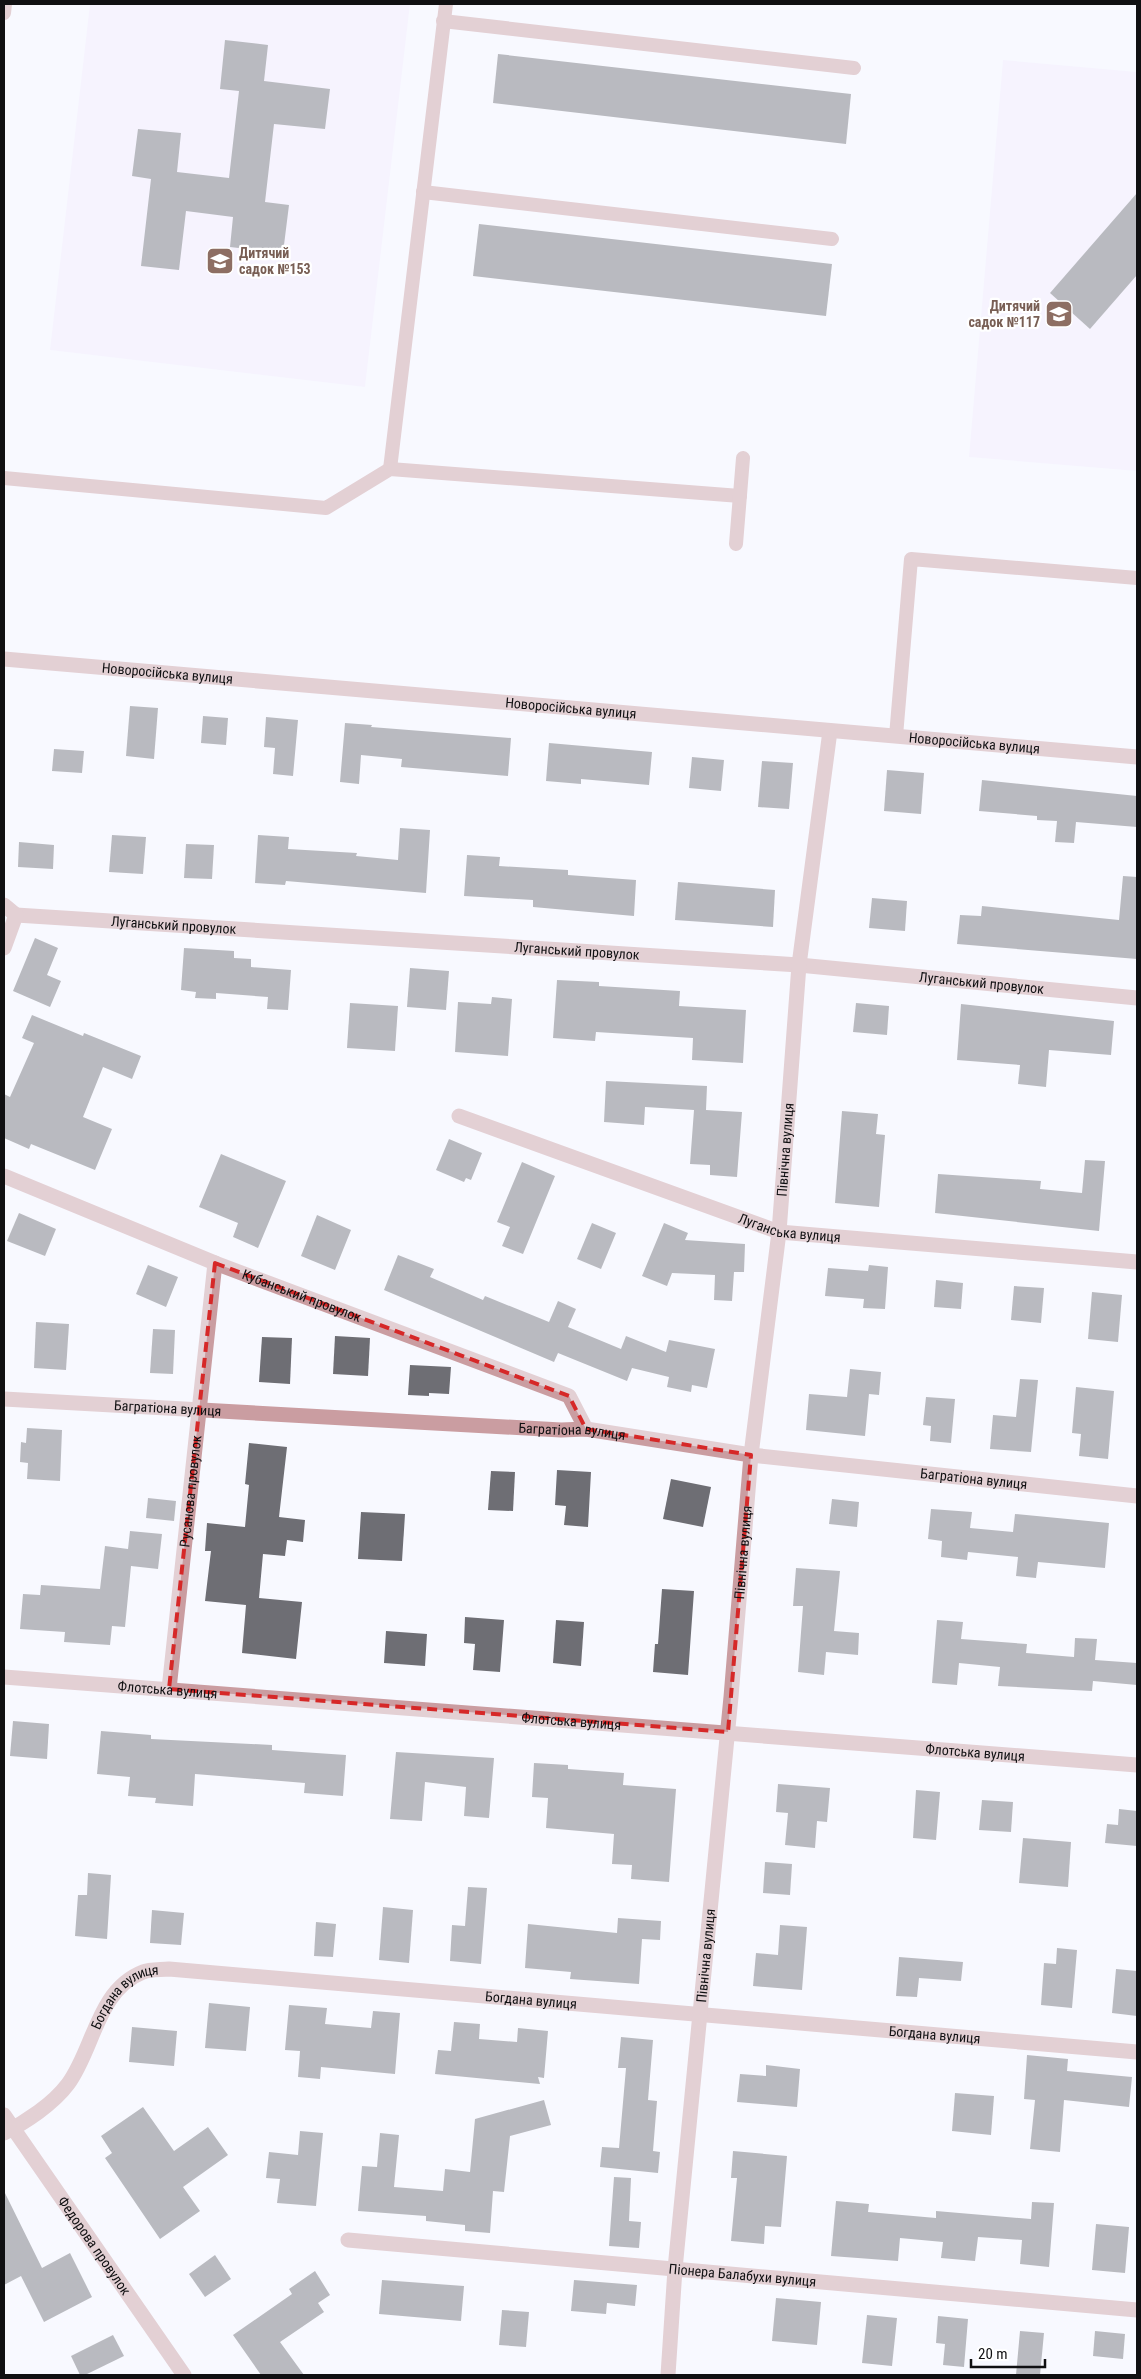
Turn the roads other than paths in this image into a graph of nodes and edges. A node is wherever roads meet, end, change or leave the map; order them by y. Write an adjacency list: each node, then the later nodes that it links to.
1 (5, 4): 3 (lane)
2 (446, 4): 4 (lane)
3 (4, 13)
4 (444, 21): 5 (lane); 6 (lane)
5 (854, 68)
6 (423, 192): 7 (lane); 9 (lane)
7 (832, 239)
8 (743, 458): 11 (lane)
9 (390, 469): 10 (lane); 11 (lane)
10 (4, 478)
11 (740, 496): 12 (lane)
12 (736, 544)
13 (1137, 578): 16 (lane)
14 (4, 659): 15 (street, Новоросійська вулиця)
15 (830, 730): 16 (street, Новоросійська вулиця); 21 (street, Північна вулиця)
16 (896, 736): 17 (street, Новоросійська вулиця)
17 (1137, 757)
18 (4, 905): 19 (street)
19 (16, 915): 20 (street); 21 (street, Луганський провулок)
20 (4, 948)
21 (799, 965): 22 (street, Луганський провулок); 25 (street, Північна вулиця)
22 (1137, 998)
23 (459, 1116): 25 (street, Луганська вулиця)
24 (4, 1176): 27 (street, Кубанський провулок)
25 (779, 1232): 26 (street, Луганська вулиця); 31 (street, Північна вулиця)
26 (1137, 1262)
27 (215, 1263): 29 (street, Русанова провулок); 30 (street, Кубанський провулок)
28 (4, 1399): 29 (street, Багратіона вулиця)
29 (198, 1410): 30 (street, Багратіона вулиця); 34 (street, Русанова провулок)
30 (586, 1429): 31 (street, Багратіона вулиця)
31 (751, 1455): 32 (street, Багратіона вулиця); 35 (street, Північна вулиця)
32 (1137, 1496)
33 (4, 1677): 34 (street, Флотська вулиця)
34 (169, 1689): 35 (street, Флотська вулиця)
35 (728, 1732): 36 (street, Флотська вулиця); 37 (street, Північна вулиця)
36 (1137, 1765)
37 (699, 2014): 38 (street, Богдана вулиця); 40 (street, Богдана вулиця); 42 (street, Північна вулиця)
38 (1137, 2052)
39 (4, 2115): 40 (street, Федорова провулок)
40 (8, 2131): 44 (street, Федорова провулок)
41 (348, 2240): 42 (street, Піонера Балабухи вулиця)
42 (675, 2269): 43 (street, Піонера Балабухи вулиця); 45 (street, Північна вулиця)
43 (1137, 2310)
44 (184, 2375)
45 (668, 2375)

